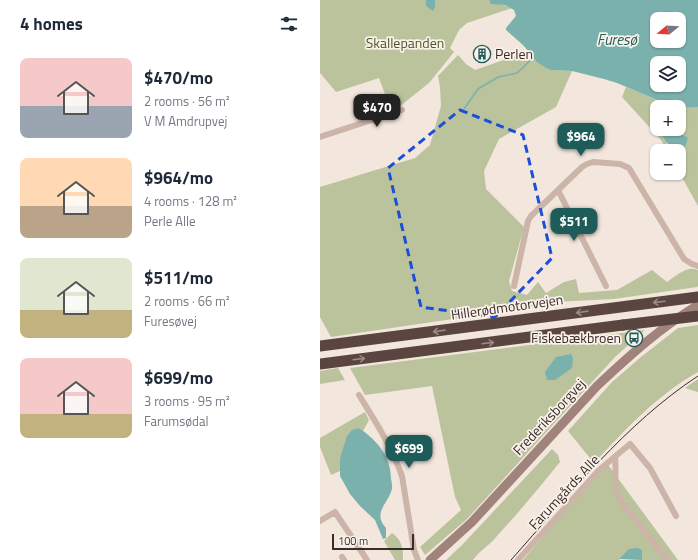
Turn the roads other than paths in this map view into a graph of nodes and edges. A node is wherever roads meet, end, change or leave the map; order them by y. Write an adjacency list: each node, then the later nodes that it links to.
1 (402, 110): 2 (street)
2 (320, 137)
3 (558, 190): 4 (street); 5 (street); 6 (street)
4 (698, 266)
5 (514, 286)
6 (606, 286)
7 (698, 297): 10 (highway, Hillerødmotorvejen, one-way to 10)
8 (698, 305): 18 (street, Frederiksborgvej)
9 (698, 316): 11 (highway, one-way to 9, bridge)
10 (320, 346)
11 (320, 364)
12 (359, 395): 17 (street)
13 (615, 457): 14 (street, Farumgårds Alle); 19 (street, Farumgårds Alle); 20 (street)
14 (676, 516)
15 (320, 521): 16 (street)
16 (367, 560)
17 (418, 560)
18 (430, 560)
19 (518, 560)
20 (668, 560)

